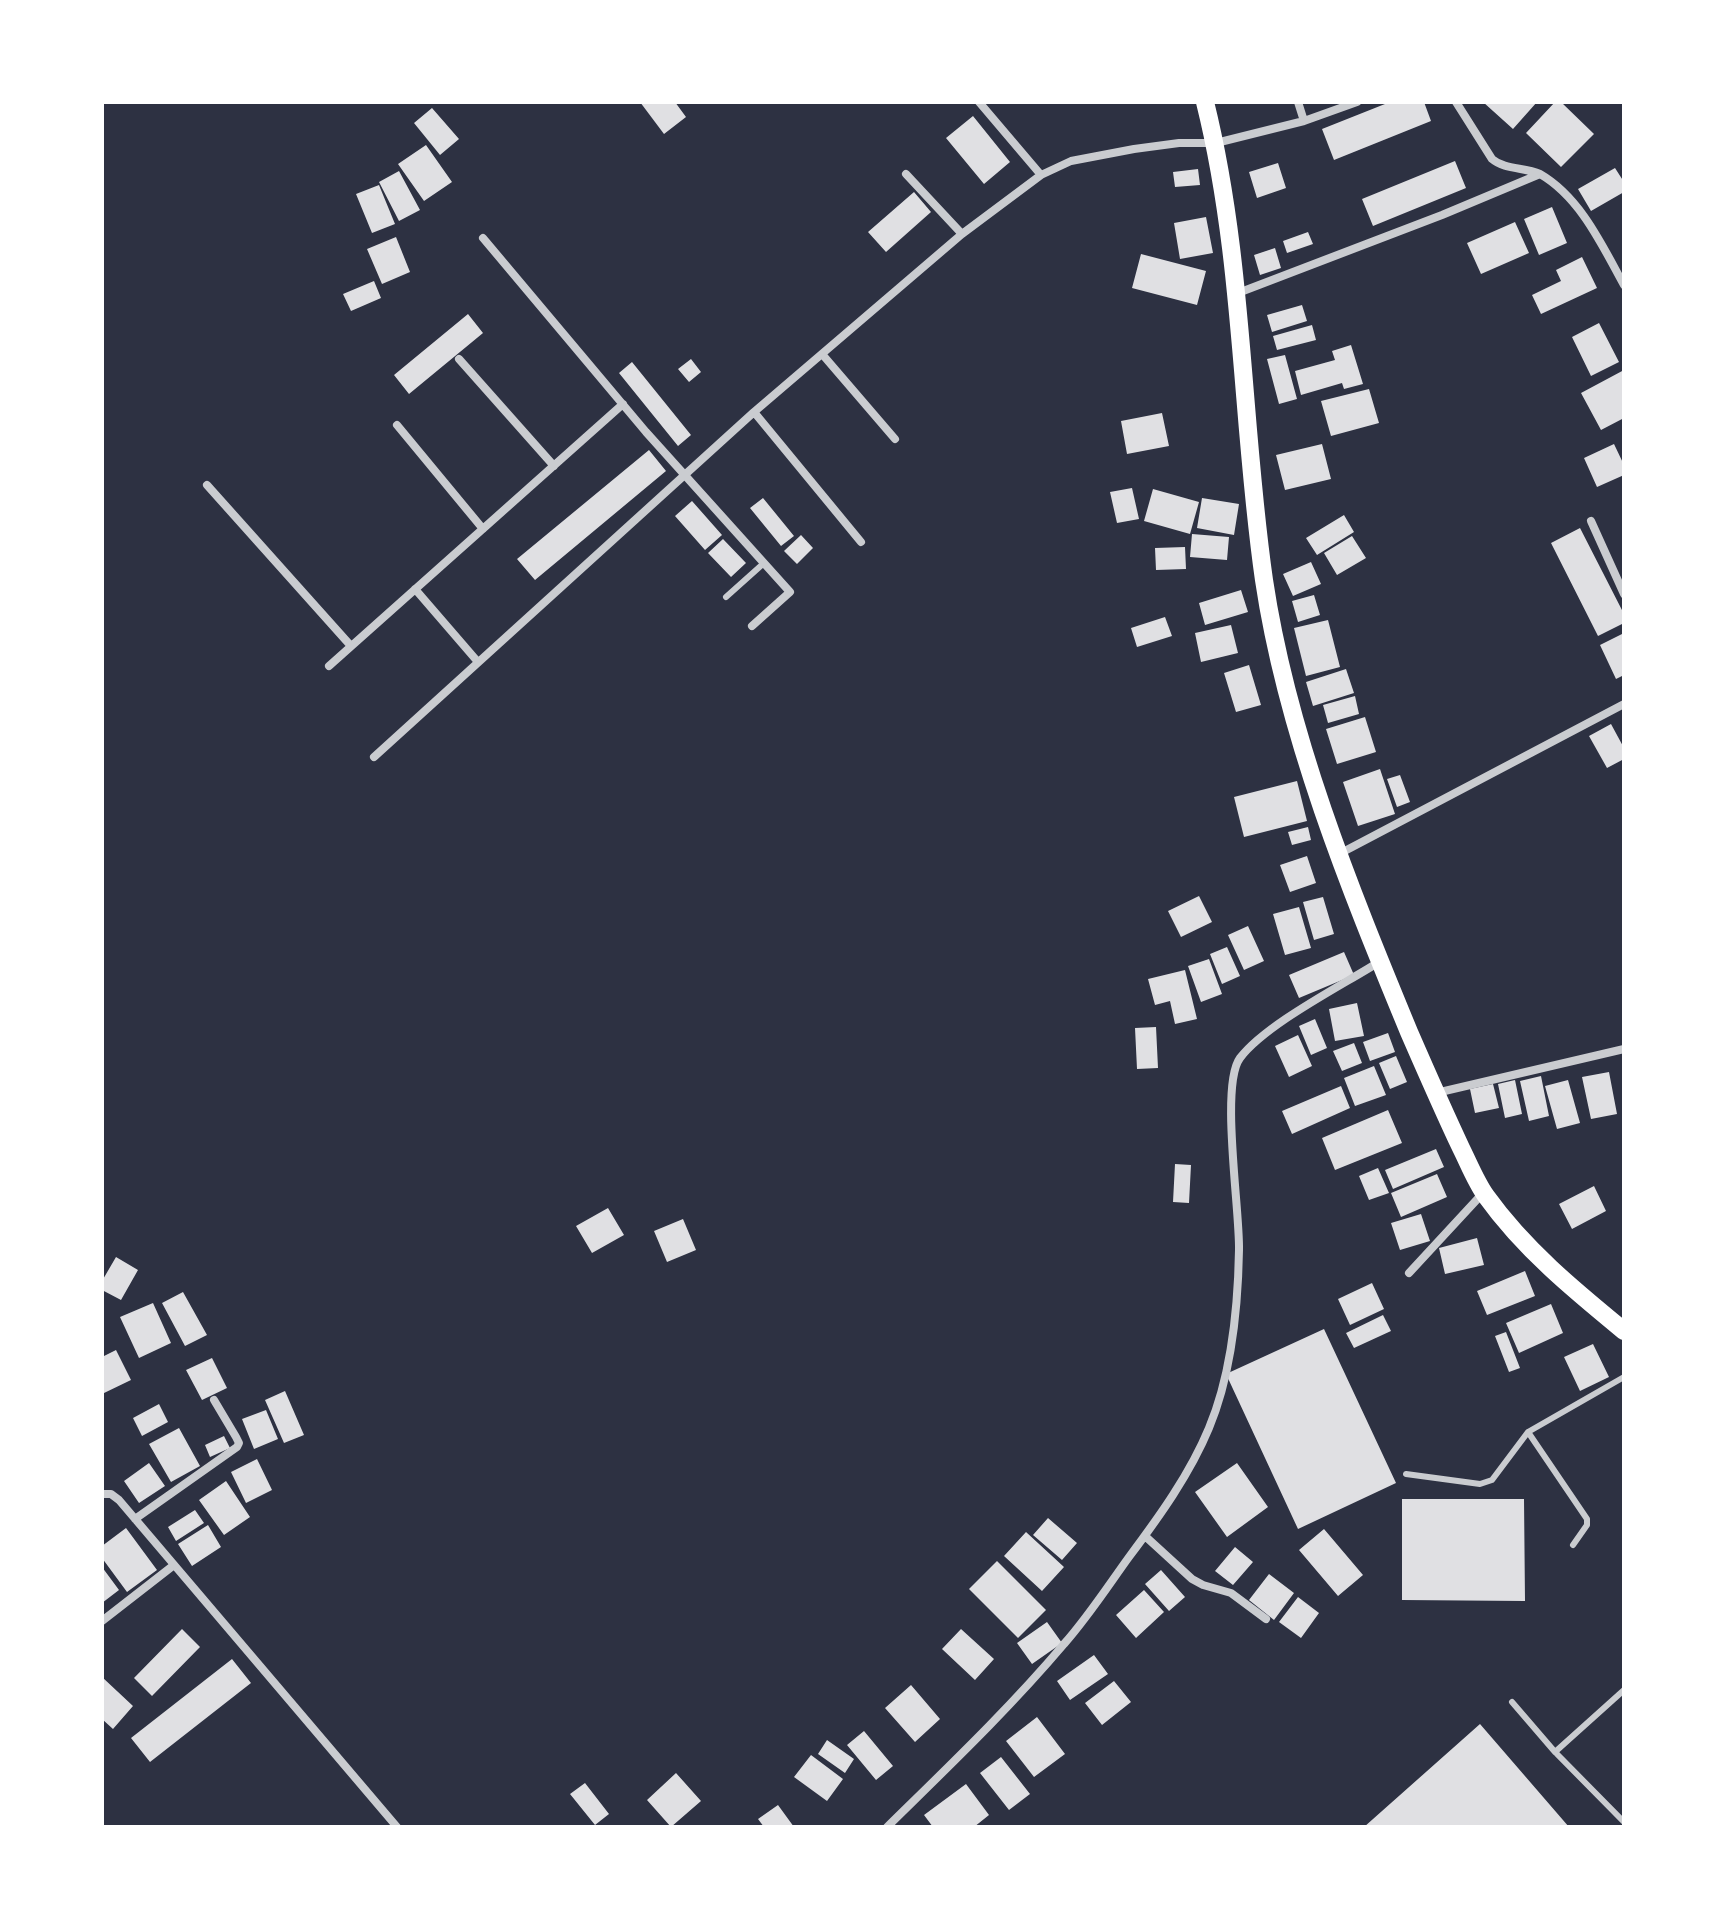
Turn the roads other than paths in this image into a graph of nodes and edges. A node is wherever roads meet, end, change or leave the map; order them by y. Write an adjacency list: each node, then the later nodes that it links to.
1 (979, 102): 10 (street)
2 (1205, 102): 7 (main road)
3 (1298, 102): 6 (street)
4 (1357, 102): 6 (street)
5 (1456, 102): 9 (street)
6 (1304, 121): 7 (street)
7 (1216, 143): 10 (street); 14 (main road)
8 (906, 174): 11 (street)
9 (1540, 174): 13 (street); 14 (street)
10 (1041, 175): 11 (street)
11 (962, 234): 15 (street)
12 (483, 238): 17 (street)
13 (1624, 285)
14 (1237, 293): 37 (main road)
15 (822, 354): 18 (street); 20 (street)
16 (459, 359): 21 (street)
17 (623, 404): 21 (street); 22 (street)
18 (754, 412): 22 (street); 26 (street)
19 (397, 425): 25 (street)
20 (895, 439)
21 (554, 466): 25 (street)
22 (685, 475): 27 (street); 33 (street)
23 (207, 485): 32 (street)
24 (1591, 521): 29 (street)
25 (483, 529): 28 (street)
26 (861, 542)
27 (764, 563): 30 (lane); 31 (street)
28 (415, 589): 32 (street); 33 (street)
29 (1624, 594)
30 (726, 597)
31 (752, 626)
32 (351, 646): 34 (street)
33 (478, 662): 36 (street)
34 (329, 666)
35 (1624, 704): 37 (street)
36 (374, 757)
37 (1339, 854): 38 (main road)
38 (1380, 961): 40 (main road); 50 (street)
39 (1624, 1049): 40 (street)
40 (1435, 1093): 41 (main road)
41 (1483, 1193): 42 (street); 43 (main road)
42 (1409, 1273)
43 (1624, 1331)
44 (1624, 1377): 46 (lane)
45 (214, 1400): 49 (street)
46 (1528, 1432): 47 (lane); 51 (lane)
47 (1406, 1474)
48 (102, 1494): 49 (street)
49 (135, 1519): 52 (street)
50 (1145, 1536): 53 (street); 60 (street)
51 (1573, 1545)
52 (174, 1565): 54 (street); 59 (street)
53 (1266, 1619)
54 (102, 1621)
55 (1624, 1690): 57 (lane)
56 (1512, 1702): 57 (lane)
57 (1555, 1752): 58 (lane)
58 (1624, 1822)
59 (397, 1827)
60 (887, 1827)

